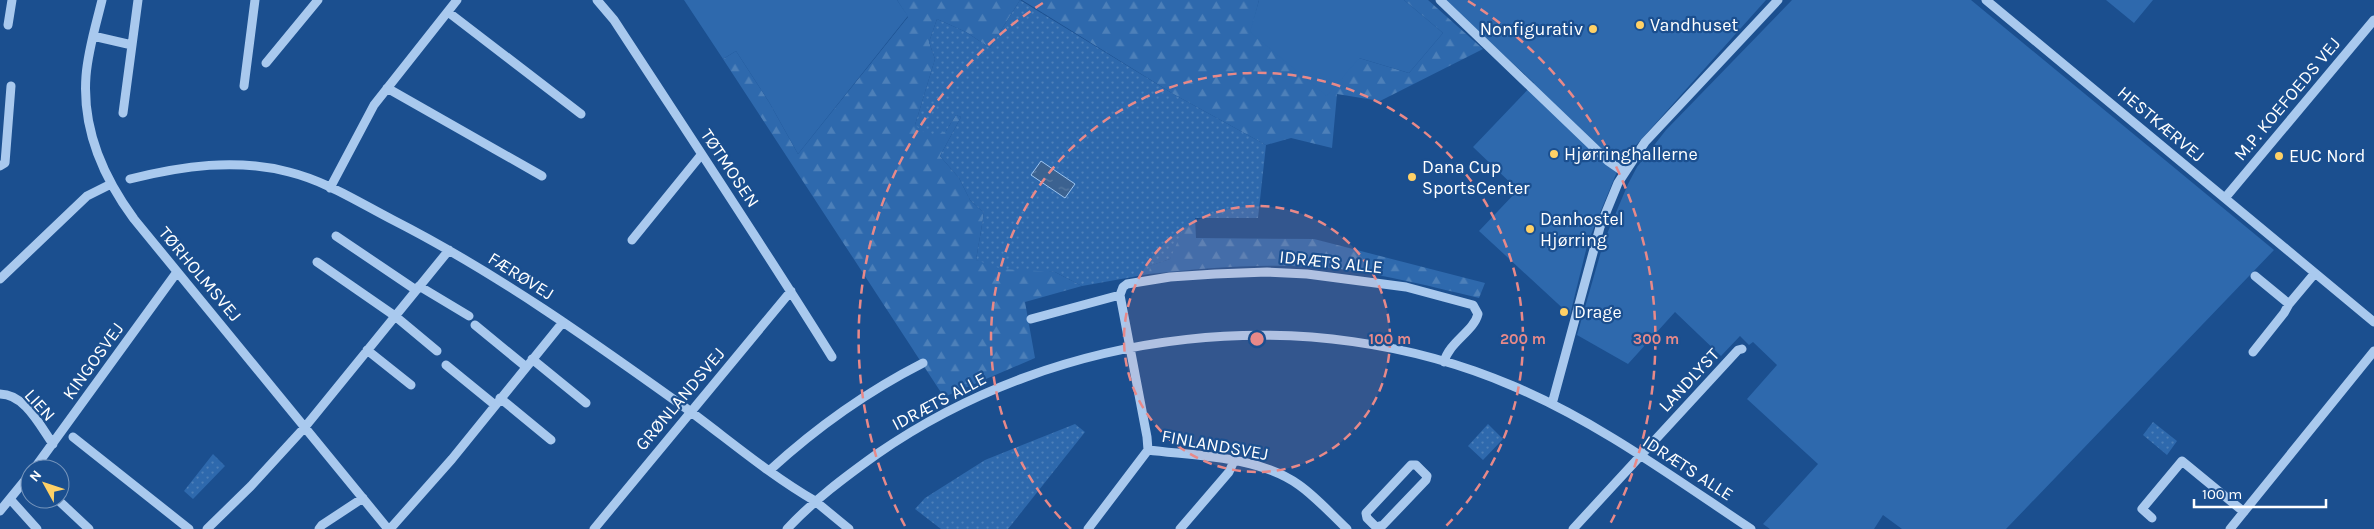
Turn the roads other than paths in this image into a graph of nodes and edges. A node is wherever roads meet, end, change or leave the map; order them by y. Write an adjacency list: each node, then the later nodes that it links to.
1 (12, 0): 13 (street)
2 (102, 0): 14 (street, TØRHOLMSVEJ)
3 (138, 0): 15 (street)
4 (255, 0): 18 (street)
5 (318, 0): 16 (street)
6 (457, 0): 11 (street)
7 (597, 0): 22 (street, TØTMOSEN)
8 (1440, 0): 24 (street)
9 (1778, 0): 24 (street)
10 (1986, 0): 29 (street, HESTKÆRVEJ)
11 (448, 12): 19 (street); 21 (street)
12 (2374, 20): 29 (street, M.P. KOEFOEDS VEJ)
13 (8, 25)
14 (93, 36): 15 (street); 27 (street, TØRHOLMSVEJ)
15 (132, 45): 20 (street)
16 (266, 64)
17 (10, 86): 23 (street)
18 (244, 86)
19 (388, 88): 25 (street); 28 (street)
20 (123, 114)
21 (581, 114)
22 (701, 156): 31 (street); 39 (street, TØTMOSEN)
23 (0, 166)
24 (1624, 172): 64 (street)
25 (542, 176)
26 (130, 179): 28 (street, FÆRØVEJ)
27 (110, 184): 34 (street, TØRHOLMSVEJ); 37 (street)
28 (330, 188): 32 (street, FÆRØVEJ)
29 (2225, 198): 35 (street, HESTKÆRVEJ)
30 (336, 236): 38 (street)
31 (632, 240)
32 (449, 250): 38 (street); 45 (street, FÆRØVEJ)
33 (316, 262): 42 (street)
34 (178, 272): 66 (street, TØRHOLMSVEJ); 69 (street, KINGOSVEJ)
35 (2315, 273): 41 (street); 46 (street, HESTKÆRVEJ)
36 (2255, 276): 41 (street)
37 (0, 279)
38 (418, 288): 42 (street); 43 (street)
39 (791, 291): 54 (street, TØTMOSEN); 65 (street, GRØNLANDSVEJ)
40 (1120, 295): 44 (street, IDRÆTS ALLE); 48 (street); 56 (street, IDRÆTS ALLE)
41 (2289, 304): 52 (street)
42 (395, 316): 49 (street); 51 (street)
43 (469, 316)
44 (1031, 319)
45 (563, 322): 55 (street); 65 (street, FÆRØVEJ)
46 (2374, 322)
47 (475, 325): 59 (street)
48 (1130, 347): 56 (street, IDRÆTS ALLE); 70 (street); 78 (street, IDRÆTS ALLE)
49 (367, 350): 60 (street); 66 (street)
50 (1742, 350): 71 (street, LANDLYST)
51 (437, 352)
52 (2253, 352)
53 (2374, 352): 81 (street)
54 (832, 356)
55 (532, 359): 59 (street); 63 (street)
56 (1444, 362): 64 (street, IDRÆTS ALLE)
57 (922, 363): 74 (street)
58 (446, 365): 62 (street)
59 (525, 366): 62 (street)
60 (411, 385)
61 (0, 394): 69 (street, LIEN)
62 (497, 402): 68 (street); 89 (street)
63 (586, 403)
64 (1552, 404): 71 (street, IDRÆTS ALLE)
65 (691, 412): 74 (street, FÆRØVEJ); 90 (street, GRØNLANDSVEJ)
66 (305, 426): 76 (street, TØRHOLMSVEJ); 87 (street)
67 (73, 437): 86 (street)
68 (551, 440)
69 (53, 444): 72 (street, KINGOSVEJ)
70 (1148, 450): 73 (street, FINLANDSVEJ); 93 (street)
71 (1641, 456): 96 (street, LANDLYST); 97 (street, IDRÆTS ALLE)
72 (42, 459)
73 (1234, 461): 94 (street); 95 (street, FINLANDSVEJ)
74 (770, 470): 78 (street, FÆRØVEJ)
75 (20, 486): 77 (street)
76 (363, 498): 88 (street); 89 (street, TØRHOLMSVEJ)
77 (10, 499): 80 (street); 84 (street)
78 (815, 501): 91 (street, IDRÆTS ALLE); 92 (street, FÆRØVEJ)
79 (68, 509): 85 (street)
80 (0, 511)
81 (2244, 512): 82 (street); 98 (street)
82 (2152, 518)
83 (1369, 526): 83 (street)
84 (37, 529)
85 (89, 529)
86 (189, 529)
87 (207, 529)
88 (319, 529)
89 (389, 529)
90 (594, 529)
91 (787, 529)
92 (850, 529)
93 (1088, 529)
94 (1180, 529)
95 (1347, 529)
96 (1574, 529)
97 (1751, 529)
98 (2230, 529)

